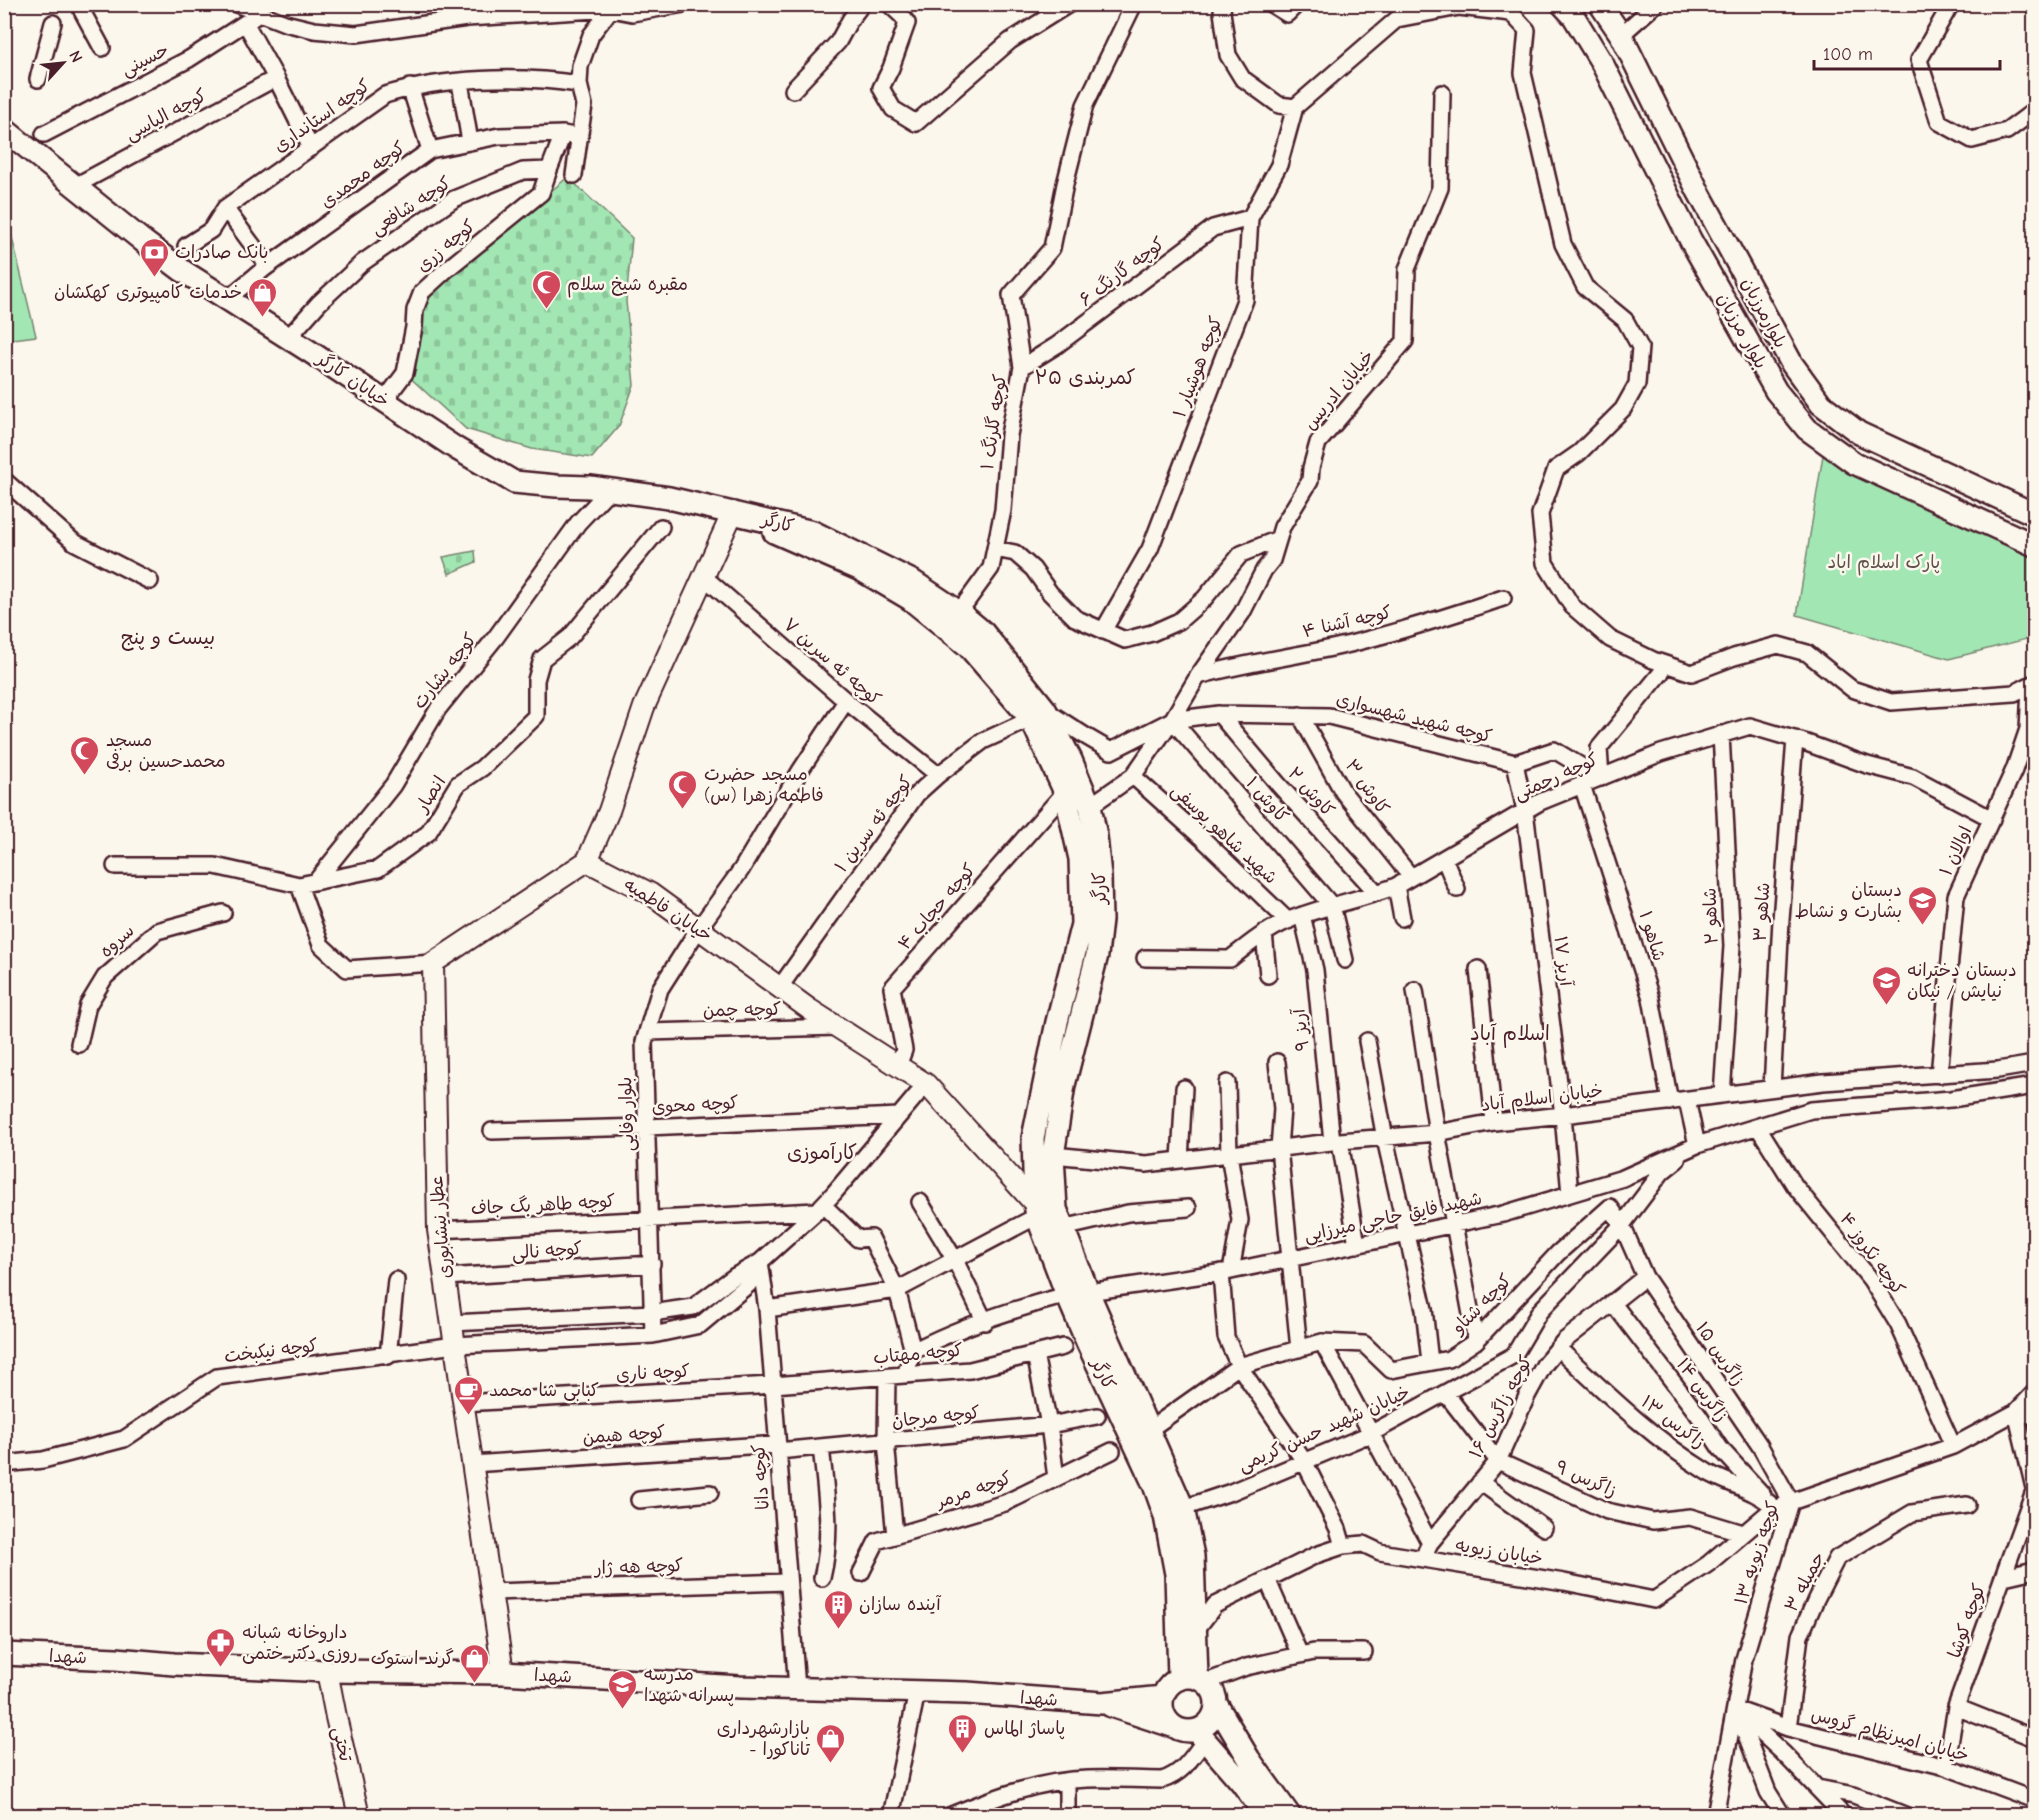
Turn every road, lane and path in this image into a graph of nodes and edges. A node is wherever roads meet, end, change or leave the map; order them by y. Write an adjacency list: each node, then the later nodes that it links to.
1 (236, 4): 16 (street)
2 (684, 4): 14 (street)
3 (862, 4): 26 (street)
4 (889, 4): 5 (street)
5 (1069, 4)
6 (1134, 4): 46 (street, کوچه گلرنگ ۱)
7 (1223, 4): 28 (street)
8 (1271, 4): 9 (street)
9 (1297, 4)
10 (1562, 4): 54 (main road, بلوار مرزبان)
11 (1600, 4): 19 (main road, بلوارمرزبان)
12 (1656, 4): 19 (street)
13 (1951, 4): 29 (street)
14 (612, 7): 16 (street); 24 (street)
15 (82, 11): 20 (street)
16 (259, 14): 18 (street, حسینی)
17 (53, 22): 22 (street)
18 (246, 24): 21 (street); 31 (street, حسینی)
19 (1621, 35): 51 (main road, بلوارمرزبان)
20 (102, 48)
21 (276, 78): 35 (street); 39 (street, کوچه الیاسی)
22 (38, 80)
23 (460, 82): 24 (street, کوچه استانداری); 25 (street, کوچه استانداری); 34 (street)
24 (579, 84): 33 (street)
25 (410, 87): 35 (street, کوچه استانداری); 36 (street)
26 (793, 90)
27 (1442, 93): 53 (street, خیابان ادریس)
28 (1295, 107): 41 (street, کوچه هوشیار ۱); 63 (street)
29 (2034, 111)
30 (4, 129): 39 (main road, خیابان کارگر)
31 (44, 134)
32 (563, 134): 33 (street, کوچه محمدی); 34 (street, کوچه محمدی); 37 (street)
33 (580, 137): 38 (street)
34 (470, 142): 36 (street, کوچه محمدی)
35 (311, 148): 40 (street, کوچه استانداری)
36 (430, 150): 43 (street, کوچه محمدی)
37 (549, 170): 45 (street, کوچه شافعی); 47 (street, کوچه زری)
38 (574, 175)
39 (75, 186): 44 (main road, خیابان کارگر)
40 (225, 208): 42 (street, کوچه استانداری); 43 (street)
41 (1250, 218): 46 (street, کوچه گارنگ ۶); 60 (street, کوچه هوشیار ۱)
42 (186, 246)
43 (268, 266): 44 (street, کوچه محمدی)
44 (226, 300): 45 (main road, خیابان کارگر)
45 (288, 338): 47 (main road, خیابان کارگر)
46 (1022, 367): 55 (street, کوچه گلرنگ ۱)
47 (384, 402): 49 (main road, خیابان کارگر)
48 (4, 480): 57 (street)
49 (610, 489): 50 (main road, خیابان کارگر); 84 (street, کوچه بشارت)
50 (742, 514): 56 (street); 59 (main road, کارگر); 65 (main road, کارگر)
51 (2034, 514)
52 (661, 527): 84 (street, انصار)
53 (1278, 539): 60 (street); 62 (street, خیابان ادریس)
54 (2034, 545)
55 (995, 549): 59 (street, کوچه گلرنگ ۱); 60 (street)
56 (703, 576): 64 (street, کوچه ئه سرین ۷); 81 (street)
57 (150, 581)
58 (1503, 598): 62 (street, کوچه آشنا ۴)
59 (959, 612): 65 (main road, کارگر)
60 (1102, 631)
61 (1661, 673): 74 (street)
62 (1198, 676): 68 (street, خیابان ادریس)
63 (2032, 685): 79 (street, اوالان ۱)
64 (846, 701): 72 (street, کوچه ئه سرین ۷); 93 (street, بلوار وفایی)
65 (1038, 714): 68 (street); 72 (street, کوچه ئه سرین ۱); 76 (main road, کارگر); 77 (main road, کارگر)
66 (1219, 714): 67 (street, کوچه شهید شهسواری); 68 (street, کوچه شهید شهسواری); 88 (street, کاوش ۲)
67 (1300, 715): 71 (street, کوچه شهید شهسواری); 83 (street, کاوش ۳)
68 (1172, 720): 73 (street, خیابان ادریس); 89 (street, کاوش ۱)
69 (1721, 734): 70 (street, کوچه رحمتی); 74 (street, کوچه رحمتی); 115 (street, شاهو ۲)
70 (1795, 739): 79 (street, کوچه رحمتی); 114 (street, شاهو ۳)
71 (1515, 763): 74 (street); 78 (street, آریز ۱۷)
72 (938, 775): 100 (street, کوچه ئه سرین ۱)
73 (1133, 776): 77 (street); 91 (street, شهید شاهو یوسفی)
74 (1601, 778): 75 (street, کوچه رحمتی)
75 (1582, 785): 78 (street, کوچه رحمتی); 117 (street, شاهو ۱)
76 (1065, 792): 108 (street, کوچه حجاب ۴); 136 (main road, کارگر)
77 (1090, 806): 130 (main road, کارگر)
78 (1525, 811): 80 (street, کوچه رحمتی); 118 (street, آریز ۱۷)
79 (1992, 819): 109 (street, اوالان ۱)
80 (1444, 858): 83 (street, کوچه رحمتی); 87 (street)
81 (587, 861): 93 (street, خیابان فاطمیه); 97 (street)
82 (115, 866): 85 (street, انصار)
83 (1411, 877): 86 (street, کوچه رحمتی)
84 (317, 880): 85 (street, انصار)
85 (299, 885): 97 (street)
86 (1396, 886): 88 (street, کوچه رحمتی); 92 (street)
87 (1457, 889)
88 (1377, 893): 89 (street, کوچه رحمتی)
89 (1332, 906): 91 (street, کوچه رحمتی); 96 (street)
90 (224, 913): 105 (street, سروه)
91 (1295, 918): 94 (street, کوچه رحمتی); 126 (street, آریز ۹)
92 (1402, 918)
93 (699, 928): 100 (street, خیابان فاطمیه); 103 (street, بلوار وفایی)
94 (1264, 933): 95 (street, کوچه رحمتی); 99 (street)
95 (1144, 958)
96 (1345, 960)
97 (433, 963): 141 (street, عطار نیشابوری)
98 (1478, 969): 120 (street)
99 (1268, 975)
100 (780, 987): 102 (street, خیابان فاطمیه)
101 (1415, 990): 124 (street)
102 (838, 1027): 103 (street, کوچه چمن); 108 (street, خیابان فاطمیه)
103 (647, 1032): 121 (street, بلوار وفایی)
104 (1366, 1041): 125 (street)
105 (78, 1044)
106 (1277, 1062): 128 (street)
107 (2034, 1064): 109 (street, خیابان اسلام آباد)
108 (898, 1066): 111 (street, خیابان فاطمیه)
109 (1939, 1075): 114 (street, خیابان اسلام آباد)
110 (1227, 1083): 129 (street)
111 (926, 1084): 119 (street); 136 (street, خیابان فاطمیه)
112 (2034, 1086): 122 (street)
113 (1184, 1088): 131 (street)
114 (1772, 1088): 115 (street, خیابان اسلام آباد)
115 (1722, 1095): 116 (street, خیابان اسلام آباد)
116 (1687, 1100): 117 (street, خیابان اسلام آباد); 127 (street)
117 (1670, 1102): 118 (street, خیابان اسلام آباد)
118 (1563, 1115): 120 (street, خیابان اسلام آباد); 132 (street, آریز ۱۷)
119 (899, 1116): 121 (street, کوچه محوی); 134 (street)
120 (1494, 1122): 124 (street, خیابان اسلام آباد)
121 (647, 1127): 123 (street, کوچه محوی); 137 (street, بلوار وفایی)
122 (1758, 1127): 127 (street); 185 (street, کوچه نکروز ۴)
123 (492, 1131)
124 (1437, 1133): 125 (street, خیابان اسلام آباد); 138 (street)
125 (1385, 1139): 126 (street, خیابان اسلام آباد); 142 (street)
126 (1336, 1142): 128 (street, خیابان اسلام آباد); 143 (street, آریز ۹)
127 (1697, 1145): 132 (street, شهید فایق حاجی میرزایی); 139 (street, خیابان شهید حسن کریمی)
128 (1279, 1148): 129 (street, خیابان اسلام آباد); 144 (street)
129 (1229, 1154): 131 (street, خیابان اسلام آباد); 148 (street)
130 (1053, 1155): 131 (street, خیابان اسلام آباد); 140 (main road, کارگر)
131 (1180, 1160)
132 (1570, 1194): 138 (street, شهید فایق حاجی میرزایی)
133 (920, 1202): 145 (street)
134 (820, 1208): 137 (street, کوچه طاهر بگ جاف); 146 (street); 152 (street)
135 (1188, 1208): 140 (street)
136 (1036, 1210): 145 (street); 154 (main road, کارگر)
137 (649, 1219): 141 (street, کوچه طاهر بگ جاف); 147 (street, بلوار وفایی)
138 (1454, 1224): 142 (street, شهید فایق حاجی میرزایی); 161 (street)
139 (1622, 1225): 150 (street, زاگرس ۱۵); 161 (street, کوچه شتاو); 176 (street, خیابان شهید حسن کریمی)
140 (1063, 1228): 153 (main road, کارگر)
141 (438, 1230): 149 (street, عطار نیشابوری)
142 (1407, 1234): 143 (street, شهید فایق حاجی میرزایی); 170 (street)
143 (1357, 1245): 144 (street, شهید فایق حاجی میرزایی)
144 (1289, 1259): 148 (street, شهید فایق حاجی میرزایی); 166 (street)
145 (955, 1260): 152 (street); 158 (street)
146 (760, 1262): 156 (street, کوچه دانا); 157 (street); 160 (street)
147 (652, 1264): 149 (street, کوچه نالی); 157 (street, بلوار وفایی)
148 (1226, 1271): 153 (street, شهید فایق حاجی میرزایی); 171 (street)
149 (445, 1277): 159 (street, عطار نیشابوری)
150 (1645, 1277): 155 (street, کوچه زاگرس ۱۶); 198 (street, زاگرس ۱۵)
151 (396, 1280): 169 (street)
152 (897, 1290): 156 (street); 167 (street)
153 (1088, 1292): 154 (main road); 182 (main road, کارگر)
154 (1067, 1295): 158 (street); 221 (main road, کارگر)
155 (1612, 1302): 165 (street, کوچه زاگرس ۱۶); 199 (street, زاگرس ۱۴)
156 (767, 1309): 174 (street, کوچه دانا)
157 (652, 1313): 159 (street); 160 (street, بلوار وفایی)
158 (985, 1322): 167 (street)
159 (452, 1323): 163 (street, عطار نیشابوری)
160 (653, 1335): 163 (street)
161 (1476, 1341): 170 (street, کوچه شتاو)
162 (1322, 1342): 166 (street, کوچه شتاو); 170 (street, کوچه شتاو); 183 (street)
163 (455, 1345): 169 (street, کوچه نیکبخت); 177 (street, عطار نیشابوری)
164 (1064, 1347): 168 (street, کوچه مهتاب)
165 (1558, 1348): 190 (street, کوچه زاگرس ۱۶); 199 (street, زاگرس ۱۳)
166 (1299, 1349): 171 (street, کوچه شتاو)
167 (914, 1351): 172 (street)
168 (1035, 1354): 172 (street, کوچه مهتاب); 181 (street)
169 (388, 1356): 191 (street, کوچه نیکبخت)
170 (1430, 1362)
171 (1239, 1366): 182 (street, کوچه شتاو); 189 (street)
172 (906, 1375): 173 (street, کوچه مهتاب)
173 (887, 1377): 174 (street, کوچه مهتاب); 184 (street)
174 (773, 1385): 177 (street, کوچه ناری); 186 (street, کوچه دانا)
175 (2034, 1393): 178 (street, کوچه زیویه ۱۳)
176 (1446, 1394): 183 (street, خیابان شهید حسن کریمی); 190 (street, زاگرس ۹)
177 (463, 1403): 192 (street, عطار نیشابوری)
178 (2016, 1412): 180 (street); 185 (street, کوچه زیویه ۱۳); 195 (street, کوچه کوشا)
179 (1097, 1416): 181 (street, کوچه مرجان)
180 (2034, 1416)
181 (1049, 1425): 184 (street, کوچه مرجان); 193 (street)
182 (1150, 1429): 201 (main road, کارگر)
183 (1370, 1434): 189 (street, خیابان شهید حسن کریمی); 205 (street)
184 (886, 1442): 187 (street, کوچه مرجان); 204 (street)
185 (1953, 1446): 198 (street, کوچه زیویه ۱۳)
186 (778, 1447): 187 (street, کوچه مرجان); 192 (street, کوچه هیمن); 213 (street, کوچه دانا)
187 (821, 1447): 211 (street)
188 (1112, 1450): 193 (street, کوچه مرمر)
189 (1304, 1461): 201 (street, خیابان شهید حسن کریمی); 206 (street)
190 (1498, 1461): 194 (street, کوچه زاگرس ۱۶); 203 (street, زاگرس ۹)
191 (4, 1464)
192 (472, 1464): 214 (street, عطار نیشابوری)
193 (1056, 1478): 204 (street, کوچه مرمر)
194 (1480, 1482): 202 (street); 205 (street, کوچه زاگرس ۱۶)
195 (2034, 1490): 210 (street, کوچه کوشا)
196 (710, 1493): 197 (street)
197 (639, 1500)
198 (1791, 1502): 199 (street, خیابان زیویه); 228 (street, کوچه زیویه ۱۳)
199 (1771, 1503): 203 (street, خیابان زیویه)
200 (1967, 1504): 230 (street, جمیله ۳)
201 (1183, 1508): 215 (main road, کارگر)
202 (1544, 1528)
203 (1743, 1533): 207 (street, خیابان زیویه)
204 (895, 1536): 209 (street, کوچه مرمر)
205 (1430, 1543): 207 (street, کوچه زاگرس ۱۶)
206 (1343, 1546): 207 (street, خیابان زیویه); 212 (street, خیابان زیویه)
207 (1422, 1559)
208 (2034, 1570): 210 (street)
209 (861, 1573)
210 (2004, 1577): 227 (street, کوچه کوشا)
211 (822, 1578)
212 (1267, 1579): 215 (street, خیابان زیویه); 218 (street)
213 (788, 1582): 214 (street, کوچه هه ژار); 222 (street, کوچه دانا)
214 (491, 1592): 220 (street, عطار نیشابوری)
215 (1196, 1630): 221 (main road, کارگر)
216 (1364, 1652): 218 (street)
217 (4, 1654): 219 (main road, شهدا)
218 (1299, 1655): 221 (street)
219 (327, 1671): 220 (main road, شهدا); 237 (street, تختی)
220 (503, 1673): 222 (main road, شهدا)
221 (1194, 1680): 224 (main road); 226 (main road)
222 (796, 1688): 223 (main road, شهدا)
223 (917, 1692): 225 (main road, شهدا); 238 (street)
224 (1163, 1696): 225 (main road); 229 (main road)
225 (1102, 1703): 229 (main road)
226 (1217, 1705): 231 (main road); 242 (main road)
227 (1956, 1707): 232 (street); 233 (street, کوچه کوشا)
228 (1735, 1709): 230 (street, خیابان امیرنظام گروس); 235 (street); 243 (street, کوچه زیویه ۱۳); 244 (street)
229 (1172, 1726): 231 (main road)
230 (1788, 1728): 233 (street, خیابان امیرنظام گروس)
231 (1201, 1735): 234 (street); 241 (main road)
232 (2034, 1738)
233 (1946, 1767): 236 (street, خیابان امیرنظام گروس)
234 (1067, 1780): 239 (street); 240 (street)
235 (1817, 1788): 245 (street); 246 (street)
236 (2034, 1800)
237 (359, 1815)
238 (891, 1815)
239 (949, 1815)
240 (1067, 1815)
241 (1266, 1815)
242 (1290, 1815)
243 (1715, 1815)
244 (1783, 1815)
245 (1844, 1815)
246 (1907, 1815)

